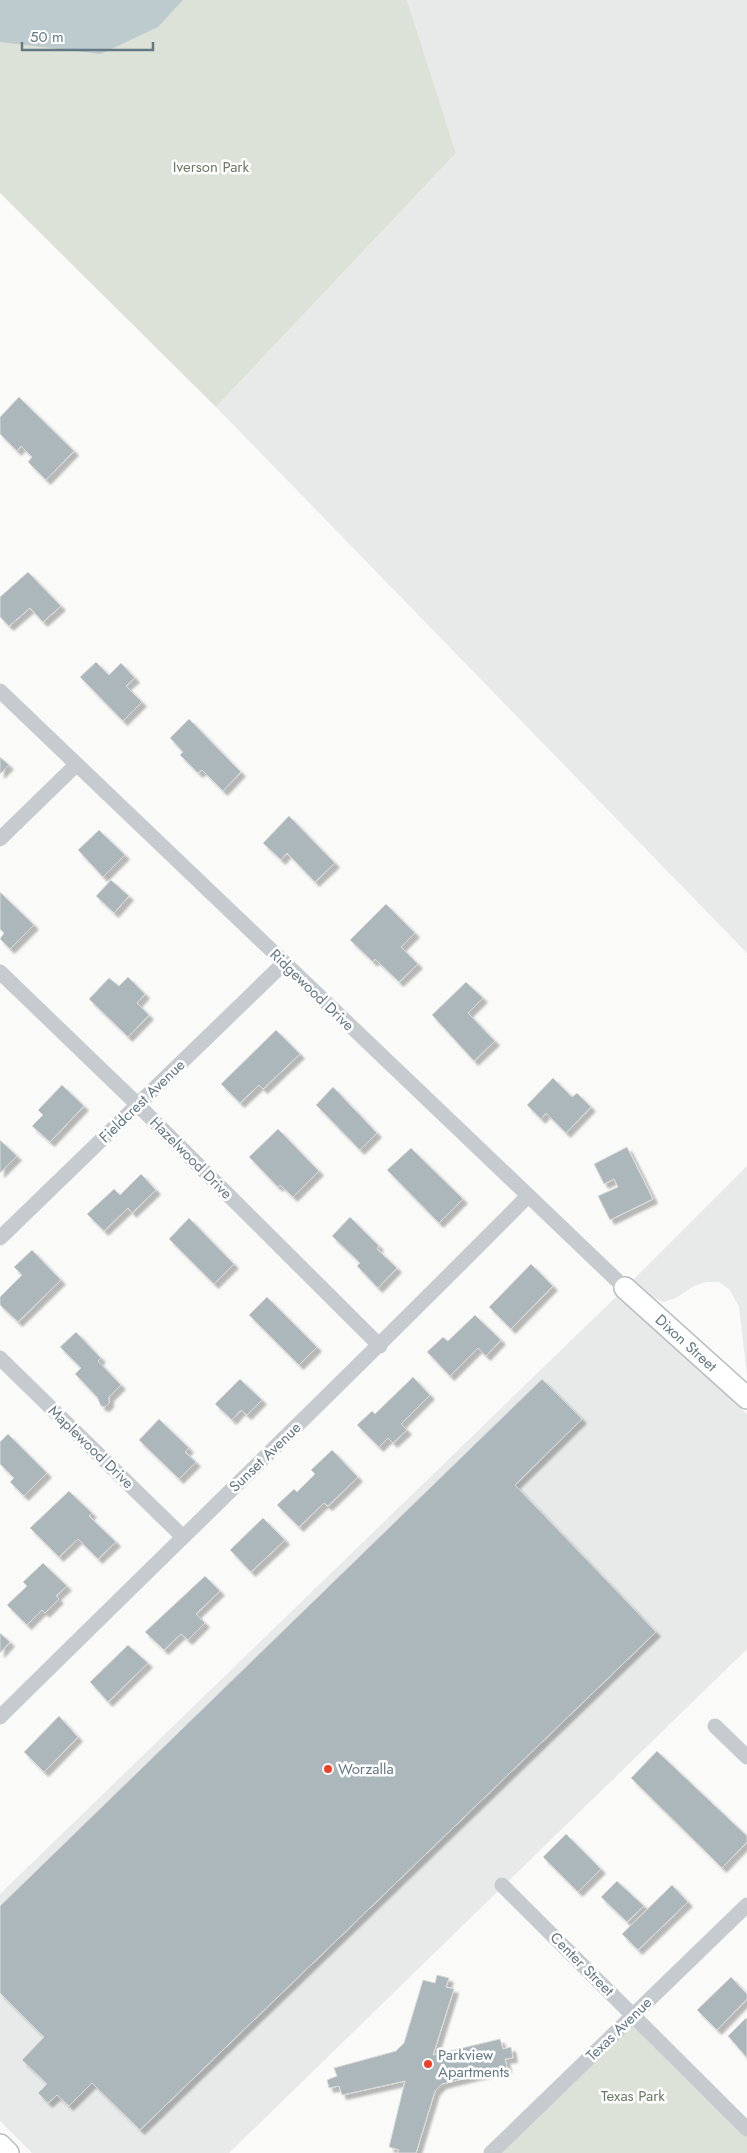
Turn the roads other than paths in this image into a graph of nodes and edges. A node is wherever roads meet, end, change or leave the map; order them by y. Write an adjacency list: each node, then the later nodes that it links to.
1 (0, 691): 2 (street, Ridgewood Drive)
2 (76, 765): 3 (street); 4 (street, Ridgewood Drive)
3 (0, 838)
4 (284, 963): 6 (street, Fieldcrest Avenue); 7 (street, Ridgewood Drive)
5 (0, 972): 6 (street, Hazelwood Drive)
6 (138, 1104): 8 (street, Fieldcrest Avenue); 10 (street, Hazelwood Drive)
7 (528, 1196): 9 (street, Ridgewood Drive); 10 (street, Sunset Avenue)
8 (0, 1238)
9 (625, 1288): 12 (street, Dixon Street)
10 (380, 1346): 13 (street, Sunset Avenue)
11 (0, 1358): 13 (street, Maplewood Drive)
12 (747, 1398)
13 (182, 1536): 14 (street, Sunset Avenue)
14 (0, 1717)
15 (715, 1726): 16 (street)
16 (747, 1757)
17 (502, 1885): 19 (street, Center Street)
18 (747, 1905): 19 (street, Texas Avenue)
19 (633, 2016): 20 (street, Center Street); 23 (street, Texas Avenue)
20 (747, 2128)
21 (0, 2145): 22 (street)
22 (8, 2153)
23 (491, 2153)

